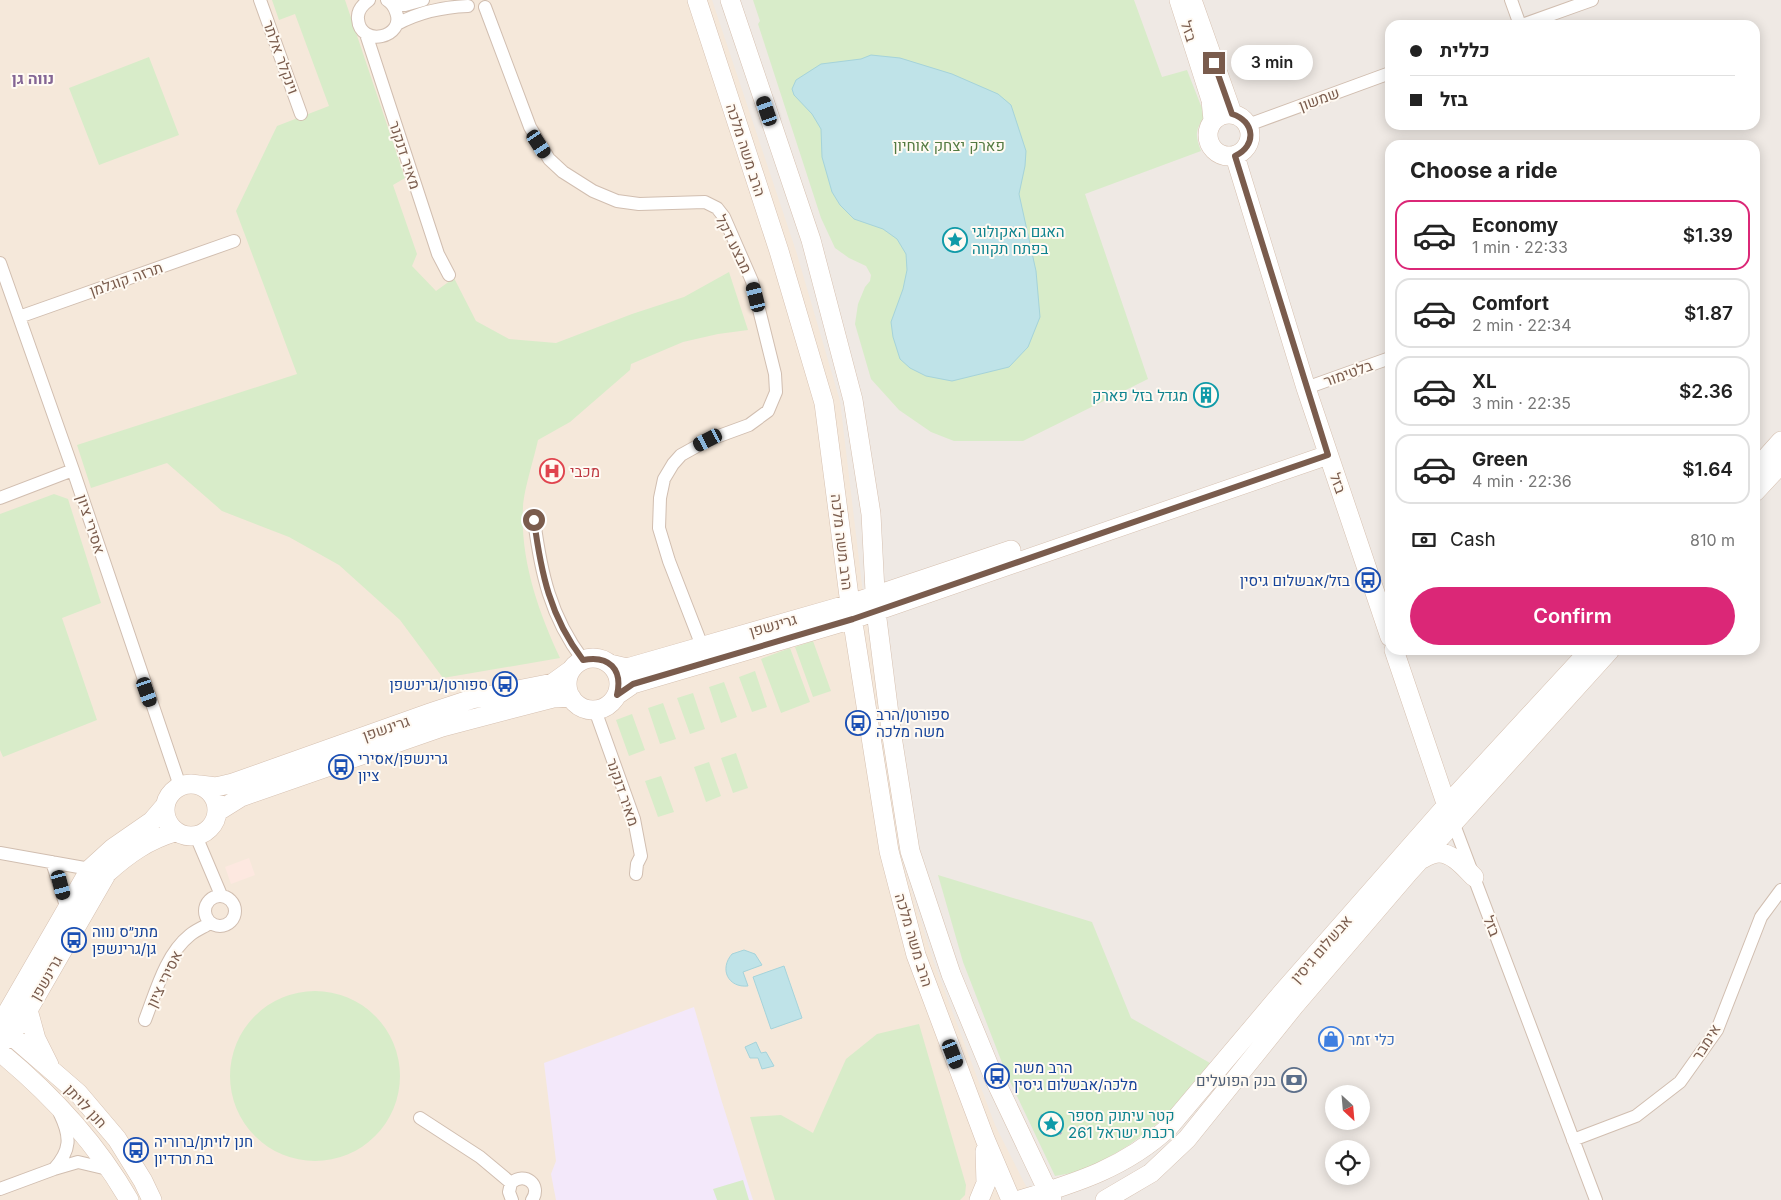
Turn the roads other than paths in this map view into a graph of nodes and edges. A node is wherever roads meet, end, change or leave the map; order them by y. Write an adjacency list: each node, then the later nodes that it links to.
1 (260, 0): 18 (street, וינקלר אלתר)
2 (423, 0): 10 (street)
3 (697, 0): 38 (street, הרב משה מלכה)
4 (730, 0): 37 (street, הרב משה מלכה)
5 (1179, 0): 20 (street, בזל)
6 (1192, 0): 19 (street, בזל)
7 (1511, 0): 13 (street)
8 (1592, 0): 14 (street)
9 (364, 2): 16 (street, מאיר דנקנר)
10 (390, 3): 15 (street)
11 (465, 3): 12 (street); 15 (street)
12 (489, 4): 45 (street, מבצע דקל)
13 (1519, 20)
14 (1535, 20)
15 (397, 24): 16 (street)
16 (366, 34): 25 (street, מאיר דנקנר)
17 (1385, 75): 21 (street, שמשון)
18 (301, 114)
19 (1232, 114): 20 (street); 21 (street)
20 (1213, 120): 22 (street)
21 (1248, 125): 22 (street)
22 (1235, 156): 28 (street, בזל)
23 (234, 241): 26 (street, תרזה קוגלמן)
24 (0, 263): 26 (street, אסירי ציון)
25 (449, 275)
26 (19, 317): 33 (street, אסירי ציון)
27 (1385, 360): 28 (street, בלטימור)
28 (1306, 388): 30 (street, בזל)
29 (1781, 441): 31 (street)
30 (1327, 450): 39 (street, גרינשפן); 43 (street, בזל)
31 (1760, 464)
32 (1781, 464): 34 (street)
33 (73, 470): 35 (street); 58 (street, אסירי ציון)
34 (1760, 487)
35 (0, 498)
36 (534, 520): 51 (street)
37 (874, 570): 39 (street); 40 (street, הרב משה מלכה)
38 (846, 574): 41 (street, הרב משה מלכה); 42 (street)
39 (898, 596): 40 (street, גרינשפן); 44 (street)
40 (876, 603): 41 (street, גרינשפן); 44 (street, הרב משה מלכה)
41 (852, 612): 42 (street, גרינשפן); 46 (street, הרב משה מלכה)
42 (824, 620): 45 (street, גרינשפן); 46 (street); 52 (street, גרינשפן)
43 (1385, 622)
44 (880, 637): 87 (street, הרב משה מלכה)
45 (702, 646): 50 (street, גרינשפן)
46 (857, 647): 81 (street, הרב משה מלכה)
47 (1396, 655): 55 (street, בזל)
48 (1585, 655): 56 (street, אבשלום גיסין)
49 (1605, 655): 61 (street, אבשלום גיסין)
50 (610, 664): 51 (street); 52 (street)
51 (577, 665): 53 (street); 57 (street, גרינשפן)
52 (617, 695): 54 (street)
53 (571, 697): 54 (street); 60 (street, גרינשפן)
54 (595, 710): 68 (street, מאיר דנקנר)
55 (1433, 764): 56 (street); 61 (street, בזל)
56 (1472, 778): 61 (street, אבשלום גיסין)
57 (200, 785): 58 (street); 60 (street)
58 (180, 786): 59 (street)
59 (164, 807): 62 (street); 67 (street, גרינשפן)
60 (217, 812): 63 (street)
61 (1450, 814): 65 (street, אבשלום גיסין); 69 (street, בזל); 87 (street, אבשלום גיסין)
62 (175, 832): 63 (street); 74 (street, גרינשפן)
63 (196, 836): 71 (street, אסירי ציון)
64 (0, 853): 66 (street)
65 (1420, 860): 69 (street); 95 (street, אבשלום גיסין)
66 (52, 862): 67 (street); 72 (street)
67 (90, 869): 72 (street, גרינשפן)
68 (636, 874)
69 (1474, 877): 82 (street, בזל)
70 (1781, 890): 82 (street, אימבר)
71 (221, 895): 73 (street); 73 (street, אסירי ציון)
72 (67, 909): 74 (street, גרינשפן)
73 (210, 923): 75 (street, אסירי ציון)
74 (15, 1004): 76 (street, גרינשפן); 78 (street)
75 (145, 1020)
76 (3, 1033): 78 (street, חנן לויתן)
77 (0, 1052): 79 (street, חנן לויתן)
78 (53, 1073): 89 (street, חנן לויתן)
79 (53, 1100): 83 (street); 84 (street, חנן לויתן)
80 (420, 1118): 85 (street)
81 (985, 1139): 92 (street); 93 (street, הרב משה מלכה)
82 (1573, 1140): 96 (street, בזל)
83 (54, 1169): 84 (street); 86 (street)
84 (112, 1170): 88 (street, חנן לויתן)
85 (511, 1183): 90 (street); 91 (street)
86 (0, 1189)
87 (1049, 1196): 94 (street, אבשלום גיסין)
88 (129, 1200)
89 (152, 1200)
90 (512, 1200)
91 (532, 1200)
92 (979, 1200)
93 (1011, 1200)
94 (1020, 1200)
95 (1105, 1200)
96 (1596, 1200)

